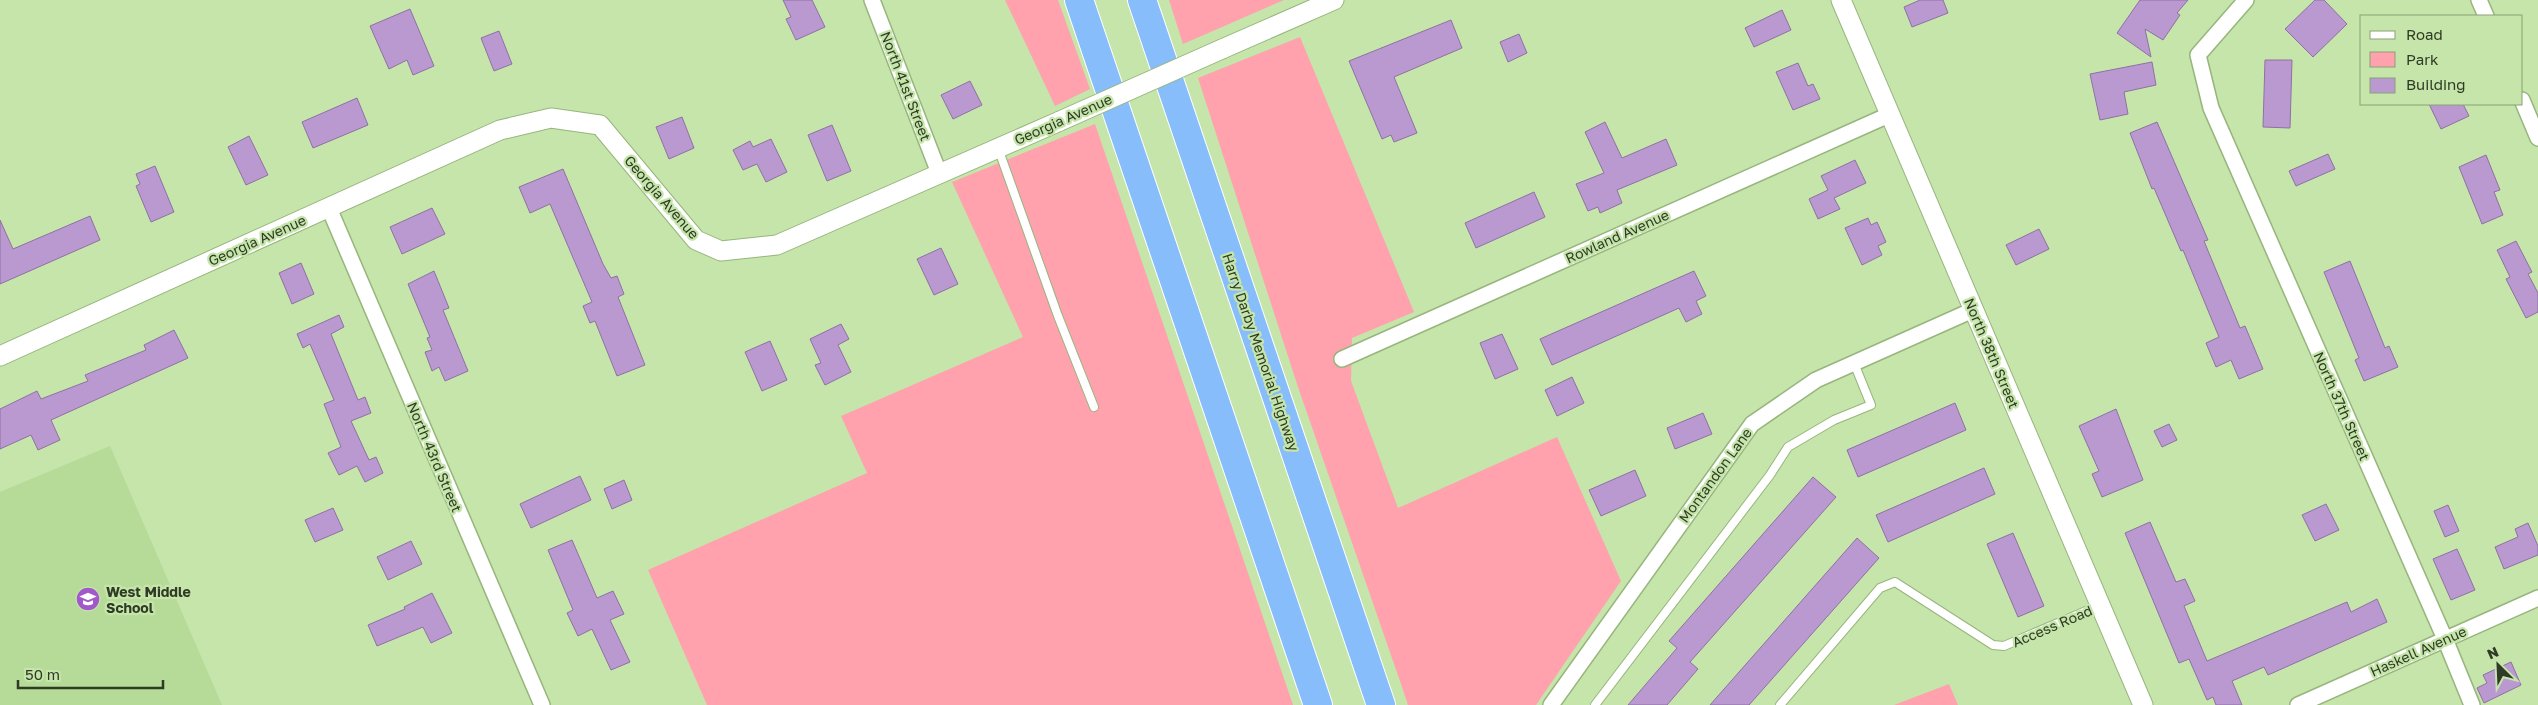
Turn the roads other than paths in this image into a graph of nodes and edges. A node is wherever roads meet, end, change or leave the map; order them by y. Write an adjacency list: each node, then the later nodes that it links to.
1 (872, 0): 13 (street, North 41st Street)
2 (1079, 0): 25 (highway)
3 (1142, 0): 26 (highway, Harry Darby Memorial Highway)
4 (1334, 0): 12 (street, Georgia Avenue, bridge)
5 (1841, 0): 10 (street, North 38th Street)
6 (2246, 0): 22 (street, North 37th Street)
7 (2479, 0): 8 (street)
8 (2486, 15)
9 (2523, 102): 11 (street)
10 (1891, 114): 15 (street, North 38th Street); 17 (street, Rowland Avenue)
11 (2538, 138)
12 (998, 148): 13 (street, Georgia Avenue); 19 (lane)
13 (940, 173): 14 (street, Georgia Avenue)
14 (329, 208): 16 (street, Georgia Avenue); 24 (street, North 43rd Street)
15 (1973, 310): 18 (street, Montandon Lane); 21 (street, North 38th Street)
16 (0, 356)
17 (1342, 359)
18 (1854, 362): 23 (street, Montandon Lane); 27 (lane)
19 (1094, 407)
20 (2538, 598): 22 (street, Haskell Avenue)
21 (2100, 605): 28 (lane, Access Road); 29 (street, North 38th Street)
22 (2445, 639): 30 (street, Haskell Avenue); 31 (street, North 37th Street)
23 (1555, 704)
24 (542, 705)
25 (1318, 705)
26 (1381, 705)
27 (1595, 705)
28 (1780, 705)
29 (2143, 705)
30 (2298, 705)
31 (2472, 705)

